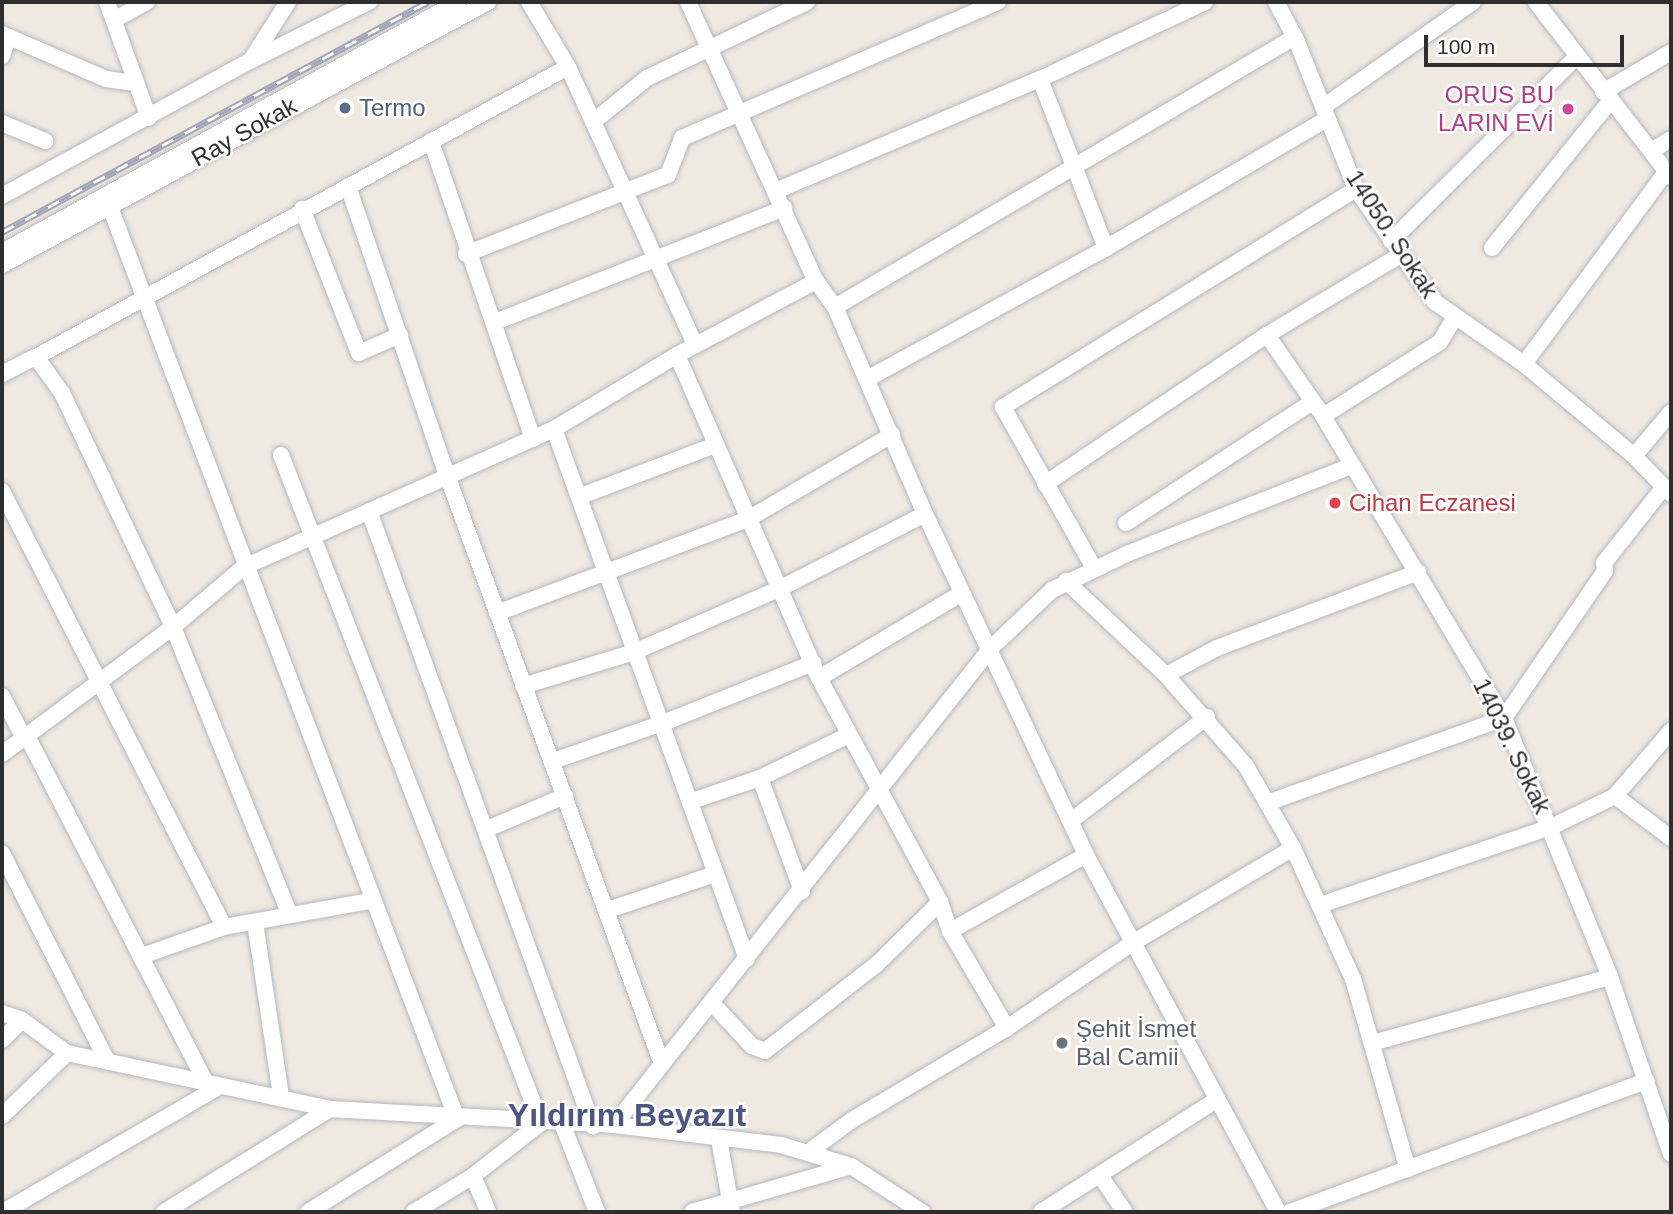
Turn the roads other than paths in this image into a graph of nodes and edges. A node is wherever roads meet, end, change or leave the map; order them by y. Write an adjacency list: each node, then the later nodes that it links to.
1 (107, 2): 15 (street)
2 (147, 2): 15 (street)
3 (288, 2): 22 (street)
4 (369, 2): 22 (street)
5 (458, 2): 49 (street)
6 (488, 2): 43 (street, Ray Sokak)
7 (529, 2): 23 (street)
8 (688, 2): 18 (street)
9 (807, 2): 18 (street)
10 (996, 2): 28 (street)
11 (1205, 2): 24 (street)
12 (1474, 2): 27 (street)
13 (1536, 2): 21 (street)
14 (1279, 3): 17 (street, 14050. Sokak)
15 (114, 20): 25 (street)
16 (5, 36): 20 (street); 25 (street)
17 (1295, 37): 27 (street, 14050. Sokak); 36 (street)
18 (711, 50): 28 (street); 30 (street)
19 (1671, 52): 26 (street)
20 (2, 56)
21 (1576, 57): 26 (street); 46 (street)
22 (251, 60): 29 (street)
23 (568, 67): 30 (street); 34 (street)
24 (1040, 79): 36 (street); 40 (street)
25 (134, 83): 29 (street)
26 (1607, 97): 35 (street); 48 (street)
27 (1325, 113): 39 (street, 14050. Sokak); 47 (street)
28 (739, 115): 40 (street); 41 (street)
29 (149, 118): 42 (street)
30 (593, 122): 41 (street)
31 (2, 123): 33 (street)
32 (1671, 139): 35 (street)
33 (46, 141)
34 (431, 141): 38 (street); 50 (street)
35 (1651, 150): 37 (street)
36 (1076, 165): 47 (street); 56 (street)
37 (1669, 174): 64 (street)
38 (348, 186): 45 (street); 59 (street)
39 (1356, 189): 46 (street, 14050. Sokak); 78 (street)
40 (778, 190): 44 (street)
41 (622, 192): 50 (street); 52 (street)
42 (2, 195)
43 (110, 207): 53 (street, Ray Sokak); 55 (street)
44 (784, 208): 52 (street); 54 (street)
45 (302, 209): 55 (street); 59 (street)
46 (1391, 241): 51 (street, 14050. Sokak)
47 (1106, 248): 66 (street)
48 (1492, 248)
49 (2, 252)
50 (466, 254): 58 (street)
51 (1400, 255): 57 (street, 14050. Sokak); 60 (street)
52 (656, 260): 58 (street); 61 (street)
53 (2, 265)
54 (816, 281): 56 (street); 61 (street)
55 (143, 302): 63 (street); 87 (street)
56 (835, 307): 66 (street)
57 (1454, 319): 64 (street, 14050. Sokak); 69 (street)
58 (495, 322): 72 (street)
59 (400, 335): 77 (street)
60 (1267, 335): 67 (street, 14039. Sokak); 78 (street)
61 (695, 345): 62 (street)
62 (677, 355): 70 (street); 73 (street)
63 (36, 357): 65 (street); 95 (street)
64 (1524, 364): 75 (street, 14050. Sokak)
65 (2, 374)
66 (867, 379): 71 (street)
67 (1312, 402): 69 (street, 14039. Sokak); 85 (street)
68 (1671, 412): 75 (street)
69 (1323, 416): 76 (street, 14039. Sokak)
70 (554, 429): 72 (street); 81 (street)
71 (892, 435): 83 (street); 84 (street)
72 (533, 439): 77 (street)
73 (715, 445): 81 (street); 84 (street)
74 (281, 455): 86 (street)
75 (1634, 456): 79 (street, 14050. Sokak)
76 (1351, 466): 88 (street); 90 (street, 14039. Sokak)
77 (447, 475): 82 (street); 94 (street)
78 (1045, 484): 88 (street)
79 (1668, 490): 104 (street)
80 (2, 491): 100 (street)
81 (581, 496): 89 (street)
82 (369, 511): 86 (street); 119 (street)
83 (925, 513): 92 (street); 93 (street)
84 (748, 519): 89 (street); 92 (street)
85 (1126, 523)
86 (313, 534): 87 (street); 154 (street)
87 (244, 567): 95 (street); 126 (street)
88 (1094, 568): 91 (street)
89 (608, 571): 94 (street); 97 (street)
90 (1418, 572): 99 (street); 104 (street, 14039. Sokak)
91 (1066, 581): 96 (street); 99 (street)
92 (780, 588): 97 (street); 98 (street)
93 (962, 593): 96 (street); 98 (street)
94 (497, 613): 101 (street)
95 (173, 627): 100 (street); 130 (street)
96 (990, 649): 112 (street); 117 (street)
97 (634, 652): 101 (street); 105 (street)
98 (816, 670): 105 (street); 107 (street)
99 (1166, 675): 103 (street)
100 (97, 683): 108 (street); 132 (street)
101 (523, 686): 110 (street)
102 (2, 696): 108 (street)
103 (1207, 717): 116 (street); 117 (street)
104 (1504, 718): 116 (street); 118 (street, 14039. Sokak)
105 (663, 723): 110 (street); 115 (street)
106 (1671, 731): 114 (street)
107 (847, 736): 111 (street); 112 (street)
108 (25, 737): 109 (street); 135 (street)
109 (2, 754)
110 (553, 761): 113 (street)
111 (760, 778): 115 (street); 125 (street)
112 (877, 792): 125 (street); 127 (street)
113 (565, 796): 119 (street); 129 (street)
114 (1615, 796): 118 (street); 120 (street)
115 (692, 801): 124 (street)
116 (1267, 803): 121 (street)
117 (1072, 820): 123 (street)
118 (1551, 827): 128 (street); 137 (street, 14039. Sokak)
119 (487, 829): 157 (street)
120 (1671, 838)
121 (1293, 848): 128 (street); 134 (street)
122 (2, 853): 145 (street)
123 (1086, 855): 133 (street); 134 (street)
124 (715, 874): 129 (street); 136 (street)
125 (802, 891): 136 (street)
126 (370, 901): 130 (street); 153 (street)
127 (940, 902): 133 (street); 138 (street)
128 (1320, 905): 143 (street)
129 (608, 910): 146 (street)
130 (289, 913): 131 (street)
131 (255, 922): 132 (street); 149 (street)
132 (224, 927): 135 (street)
133 (950, 931): 141 (street)
134 (1134, 942): 141 (street); 150 (street)
135 (142, 956): 148 (street)
136 (747, 959): 138 (street)
137 (1611, 977): 143 (street); 147 (street, 14039. Sokak)
138 (712, 1003): 146 (street)
139 (2, 1013): 140 (street)
140 (22, 1020): 142 (street); 144 (street)
141 (1007, 1028): 159 (street)
142 (2, 1040)
143 (1372, 1043): 162 (street)
144 (67, 1053): 145 (street); 152 (street)
145 (106, 1059): 148 (street)
146 (662, 1065): 155 (street)
147 (1647, 1082): 160 (street, 14039. Sokak); 162 (street)
148 (213, 1085): 149 (street); 166 (street)
149 (281, 1097): 151 (street)
150 (1216, 1100): 164 (street); 177 (street)
151 (330, 1109): 153 (street); 167 (street)
152 (2, 1116)
153 (457, 1119): 154 (street); 168 (street)
154 (537, 1123): 156 (street); 163 (street); 169 (street)
155 (614, 1125): 157 (street); 158 (street)
156 (563, 1126): 157 (street); 172 (street)
157 (593, 1126)
158 (719, 1139): 159 (street); 165 (street)
159 (810, 1151): 161 (street)
160 (1671, 1154)
161 (850, 1166): 165 (street); 174 (street)
162 (1408, 1169): 178 (street)
163 (473, 1176): 170 (street); 171 (street)
164 (1101, 1177): 175 (street); 176 (street)
165 (729, 1206): 173 (street)
166 (4, 1210)
167 (164, 1212)
168 (307, 1212)
169 (405, 1212)
170 (414, 1212)
171 (488, 1212)
172 (597, 1212)
173 (692, 1212)
174 (922, 1212)
175 (1041, 1212)
176 (1125, 1212)
177 (1278, 1212)
178 (1290, 1212)

